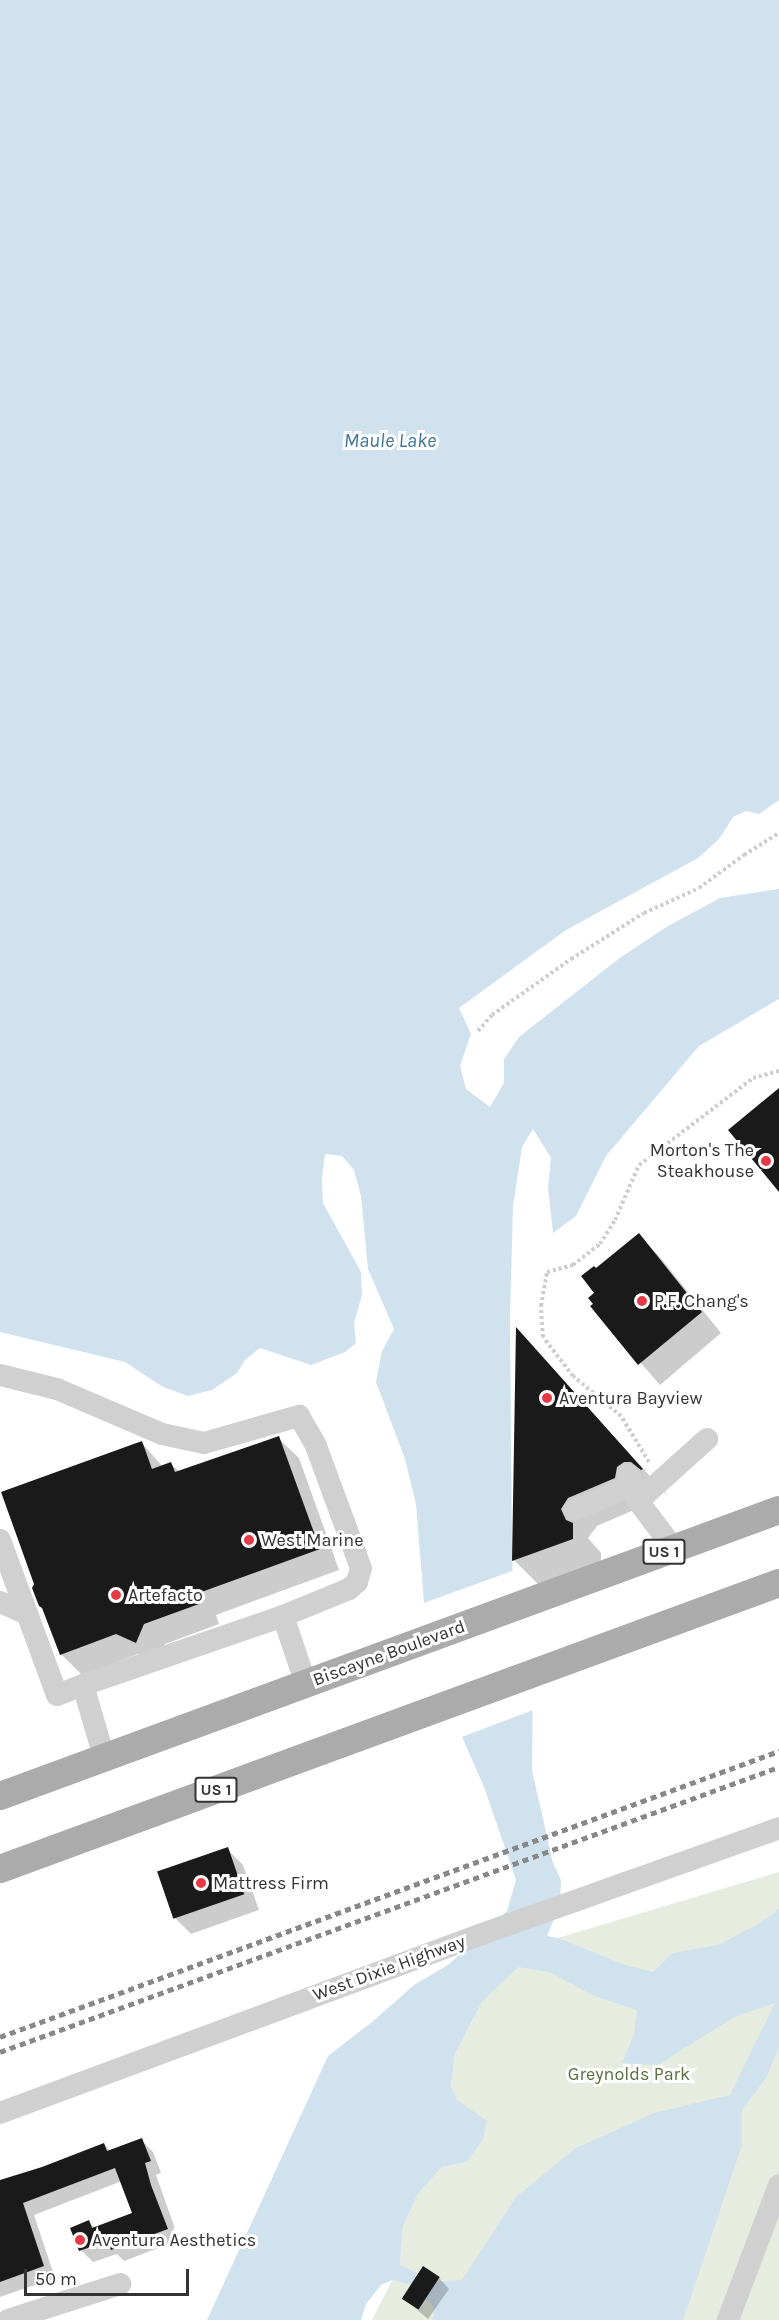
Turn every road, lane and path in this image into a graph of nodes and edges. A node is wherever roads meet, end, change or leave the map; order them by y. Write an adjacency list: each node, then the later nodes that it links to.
1 (779, 833): 2 (path)
2 (478, 1031)
3 (779, 1071): 6 (path)
4 (0, 1375): 15 (street)
5 (707, 1439): 7 (street)
6 (652, 1465)
7 (633, 1487): 8 (street); 11 (street)
8 (574, 1510)
9 (779, 1510): 11 (main road, Biscayne Boulevard / US 1)
10 (0, 1540): 14 (street)
11 (674, 1549): 16 (main road, Biscayne Boulevard / US 1)
12 (779, 1583): 21 (main road, US 1)
13 (0, 1602): 14 (street)
14 (27, 1614): 17 (street)
15 (283, 1616): 16 (street); 17 (street)
16 (306, 1684): 18 (main road, Biscayne Boulevard / US 1)
17 (83, 1686): 18 (street)
18 (104, 1757): 19 (main road, Biscayne Boulevard / US 1)
19 (0, 1796)
20 (779, 1828): 22 (street, West Dixie Highway)
21 (0, 1869)
22 (0, 2113)
23 (779, 2185): 26 (street)
24 (120, 2284): 25 (street)
25 (8, 2320)
26 (728, 2320)

